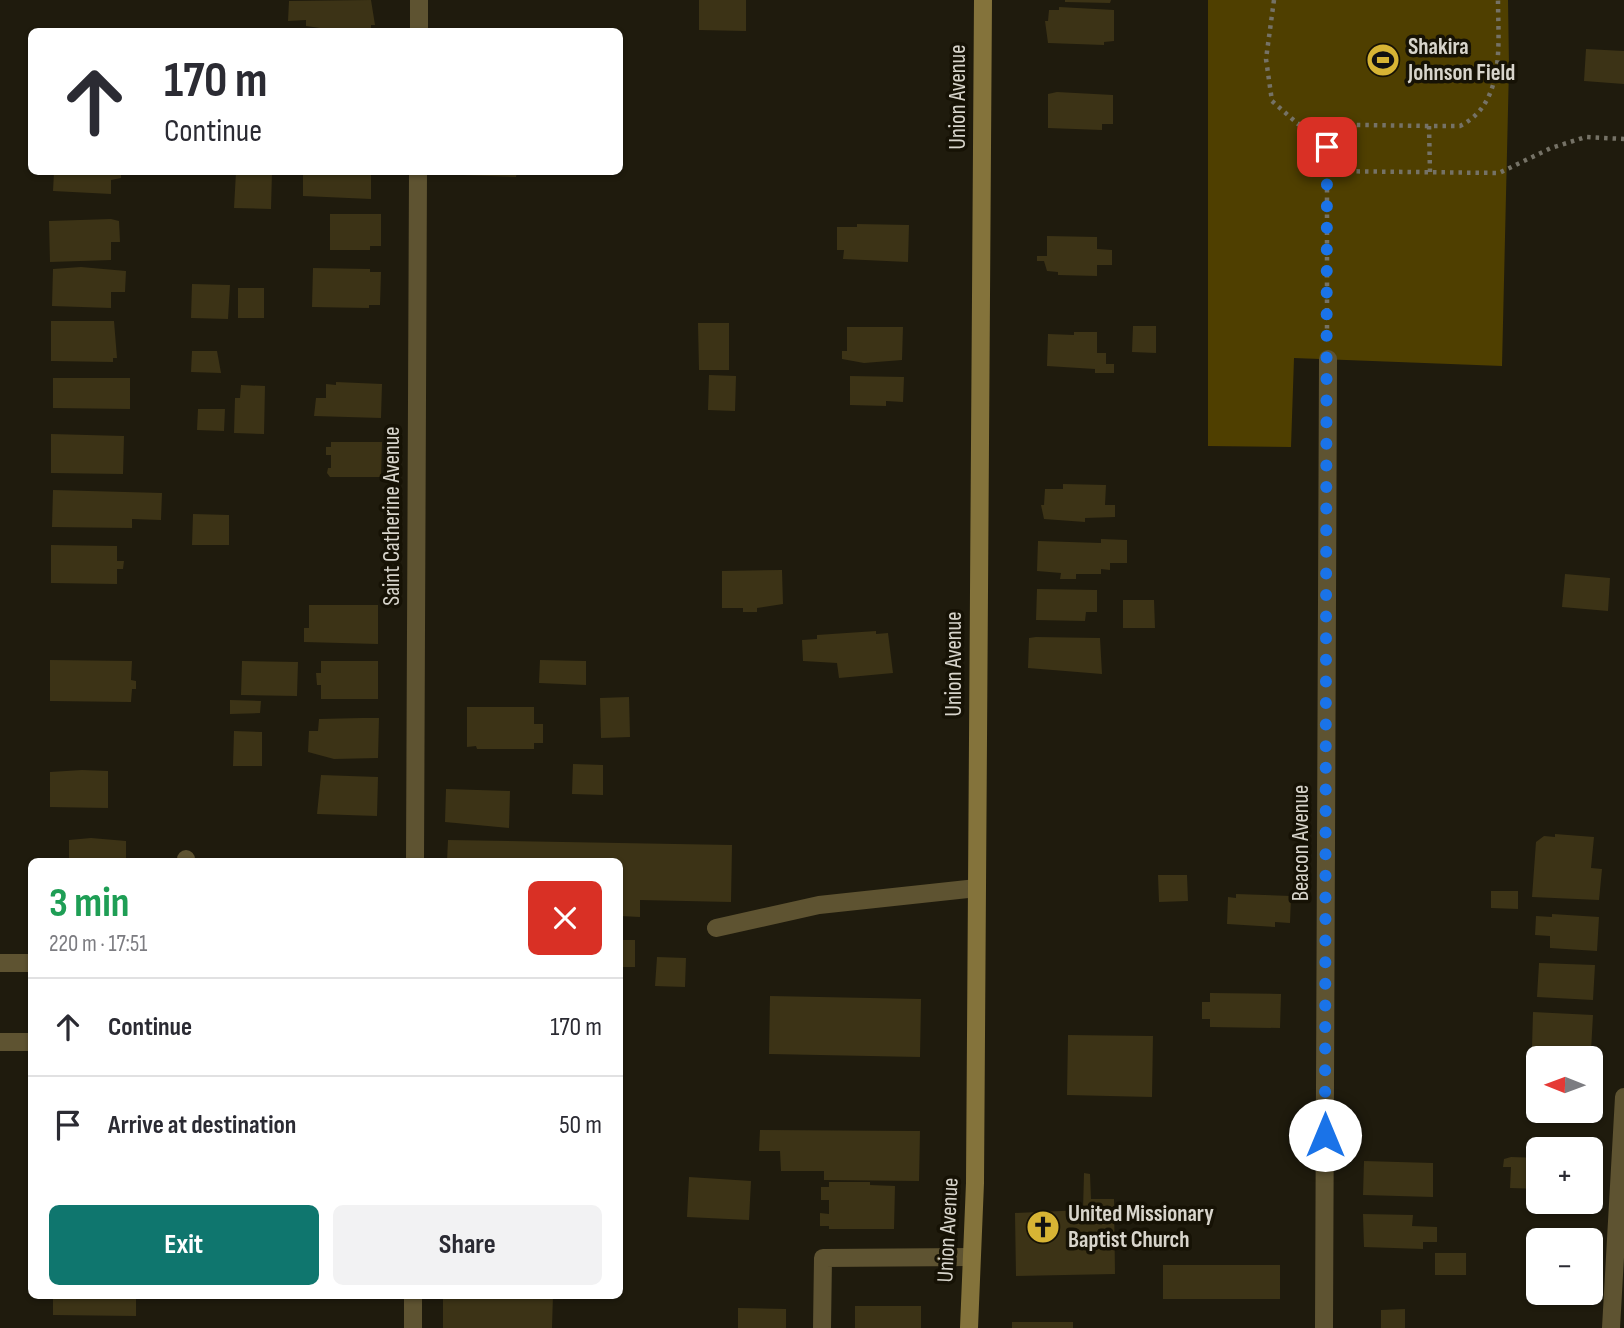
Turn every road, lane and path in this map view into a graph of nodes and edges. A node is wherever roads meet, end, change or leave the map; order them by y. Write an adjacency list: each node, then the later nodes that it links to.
1 (419, 0): 5 (street)
2 (983, 0): 14 (main road, Union Avenue)
3 (1275, 0): 6 (path)
4 (1498, 0): 7 (path)
5 (418, 28)
6 (1326, 124): 7 (path); 9 (path)
7 (1429, 126): 10 (path)
8 (1624, 139): 10 (path)
9 (1327, 171): 10 (path); 12 (path)
10 (1430, 172)
11 (418, 175): 13 (street, Saint Catherine Avenue)
12 (1328, 359): 26 (street, Beacon Avenue)
13 (415, 858)
14 (976, 888): 15 (street); 21 (main road, Union Avenue)
15 (716, 928)
16 (0, 963): 17 (street)
17 (28, 963)
18 (0, 1042): 19 (street)
19 (25, 1042)
20 (1624, 1097): 27 (street)
21 (970, 1257): 24 (street); 25 (main road, Union Avenue)
22 (413, 1299): 23 (street)
23 (413, 1328)
24 (822, 1328)
25 (969, 1328)
26 (1324, 1328)
27 (1611, 1328)

